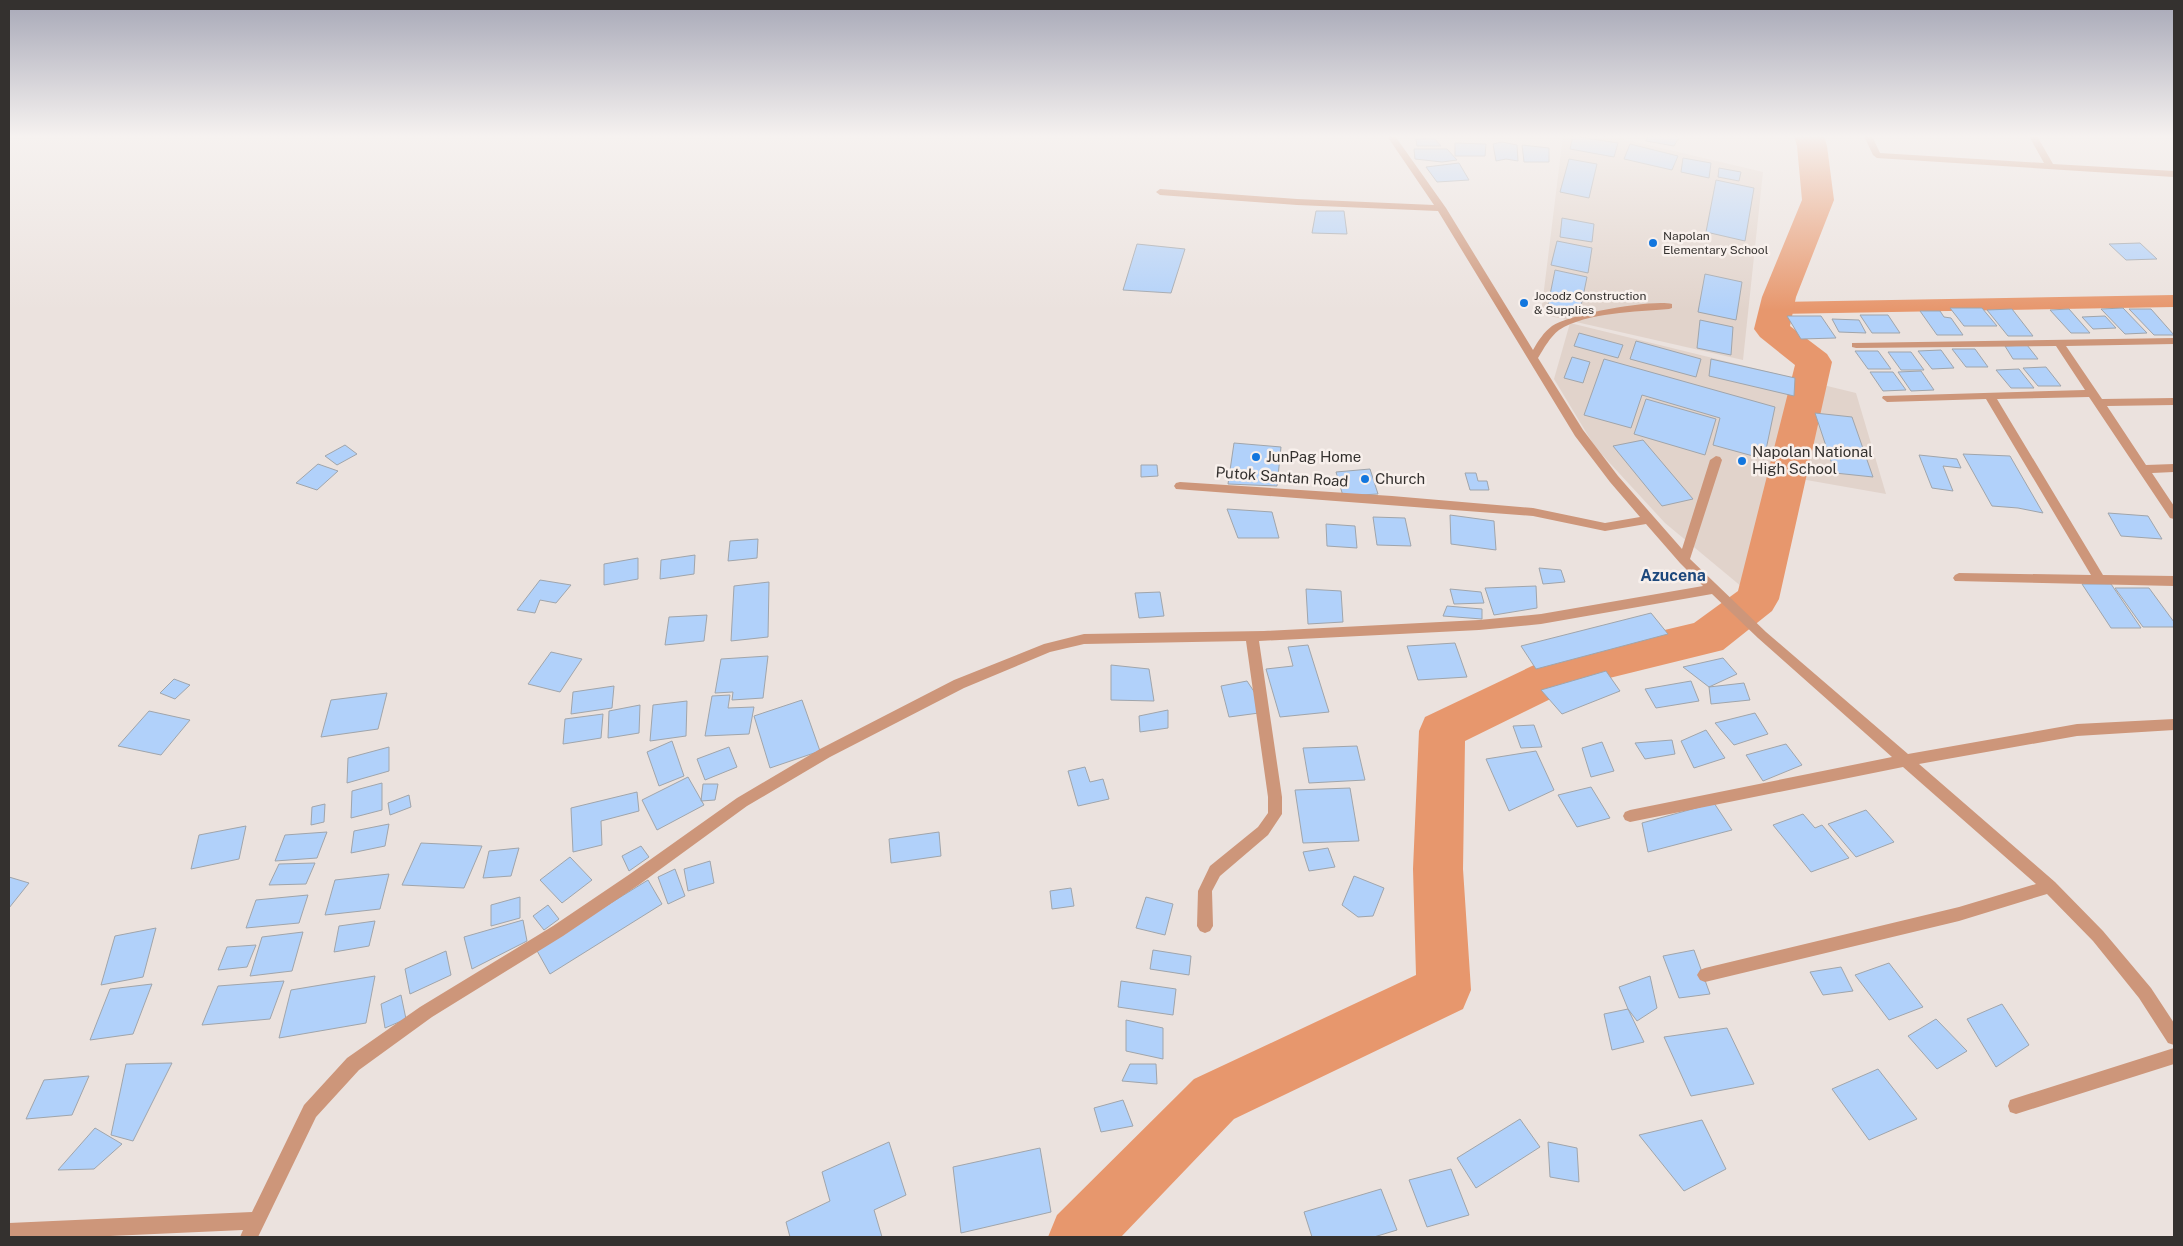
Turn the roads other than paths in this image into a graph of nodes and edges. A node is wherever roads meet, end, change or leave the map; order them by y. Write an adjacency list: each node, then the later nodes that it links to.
1 (1189, 194): 3 (street)
2 (1431, 194): 3 (street)
3 (1441, 208): 8 (street)
4 (1669, 306): 8 (street)
5 (2174, 341): 6 (street)
6 (2059, 343): 7 (street); 11 (street)
7 (1856, 345)
8 (1533, 358): 18 (street)
9 (1989, 395): 10 (street); 11 (street); 21 (street)
10 (1887, 398)
11 (2097, 398): 12 (street); 15 (street)
12 (2174, 401)
13 (1716, 460): 19 (street)
14 (2174, 468): 15 (street)
15 (2143, 469): 17 (street)
16 (1180, 486): 18 (street, Putok Santan Road)
17 (2174, 515)
18 (1650, 519): 19 (street)
19 (1684, 560): 23 (street)
20 (1959, 578): 21 (street)
21 (2099, 579): 22 (street)
22 (2174, 581)
23 (1713, 589): 24 (street); 26 (street)
24 (1252, 636): 29 (street); 34 (street)
25 (2174, 724): 26 (street)
26 (1907, 760): 27 (street); 28 (street)
27 (1630, 816)
28 (2050, 888): 30 (street); 31 (street)
29 (1205, 926)
30 (1705, 975)
31 (2174, 1037)
32 (2174, 1056): 33 (street)
33 (2016, 1106)
34 (256, 1221): 35 (street); 36 (street)
35 (9, 1232)
36 (249, 1237)

